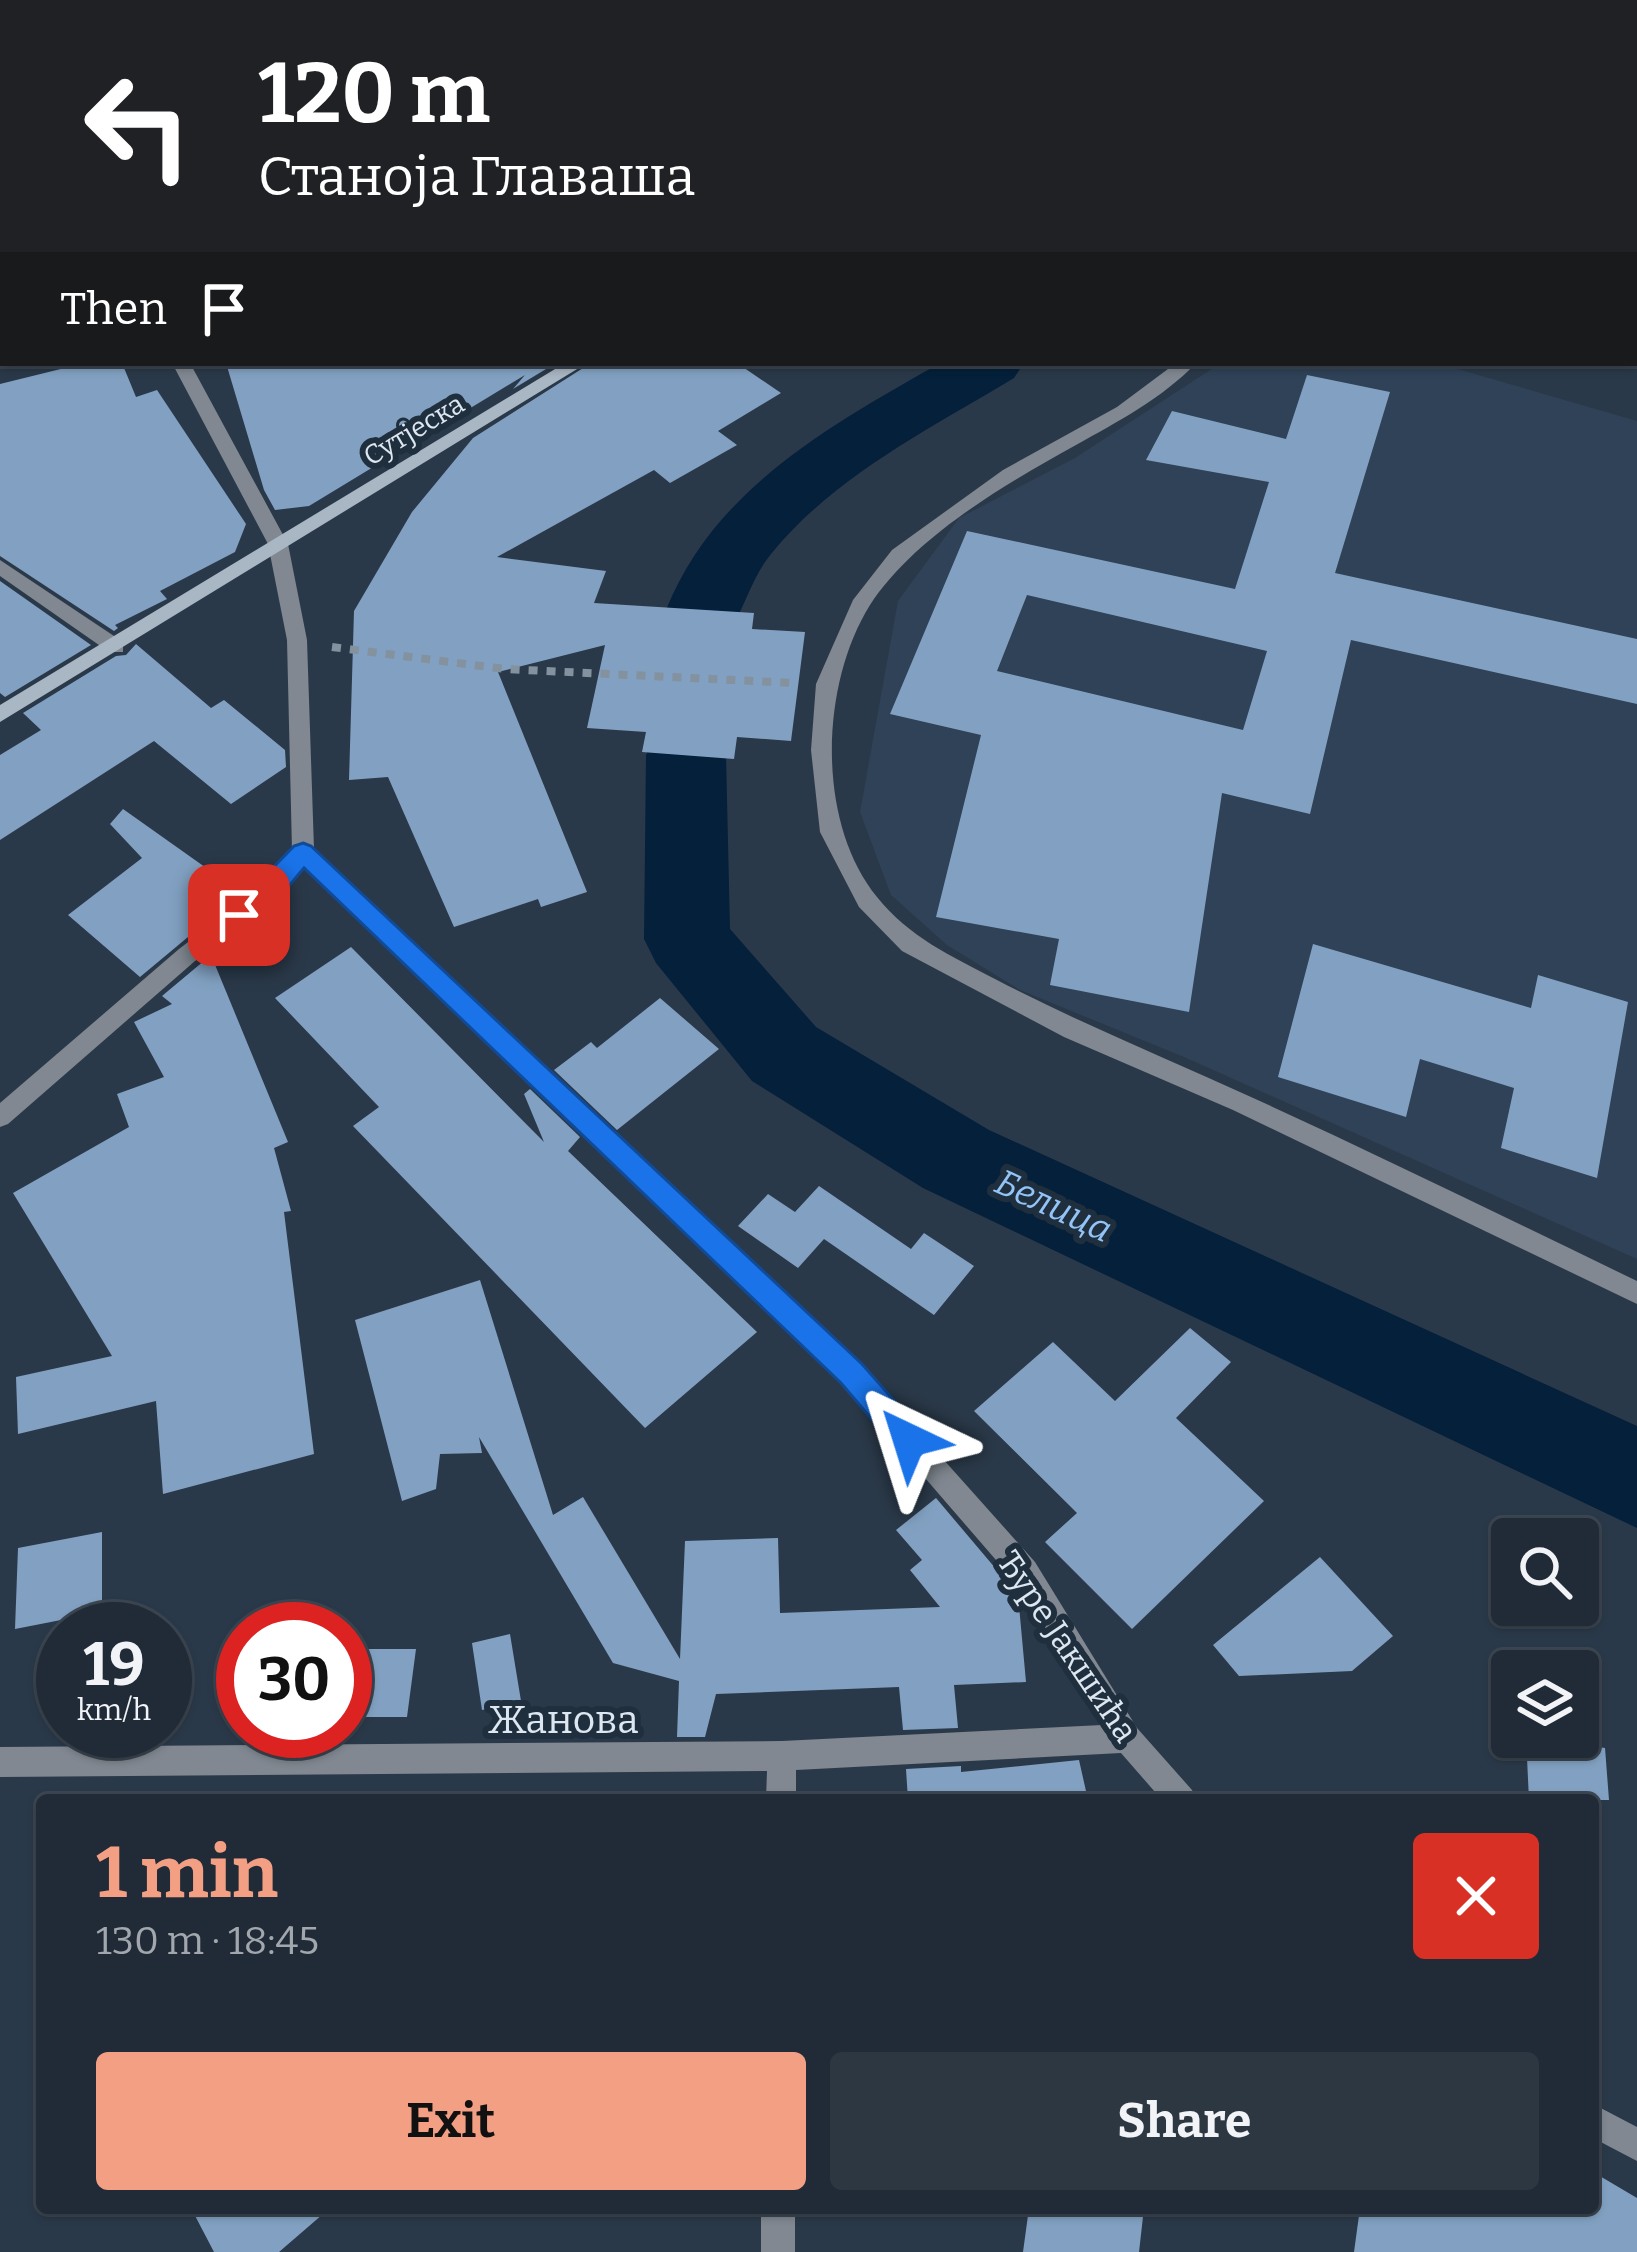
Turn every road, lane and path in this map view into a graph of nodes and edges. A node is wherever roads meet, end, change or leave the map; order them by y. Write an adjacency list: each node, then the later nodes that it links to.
1 (939, 0): 2 (main road)
2 (958, 0)
3 (0, 99): 4 (main road)
4 (0, 113)
5 (184, 366): 8 (street)
6 (573, 366): 8 (main road, Сутјеска)
7 (1182, 366): 12 (street)
8 (278, 544): 10 (street); 11 (main road, Сутјеска)
9 (0, 567): 11 (street)
10 (297, 640): 12 (path); 14 (street)
11 (116, 647): 13 (main road, Сутјеска)
12 (826, 684): 16 (street)
13 (0, 715)
14 (303, 852): 15 (street); 17 (street, Ђуре Јакшића)
15 (0, 1117)
16 (1637, 1292)
17 (1126, 1738): 18 (street, Жанова); 21 (street, Ђуре Јакшића)
18 (782, 1756): 19 (street, Жанова); 20 (street)
19 (0, 1762)
20 (782, 1794)
21 (1177, 1794)
22 (1599, 2123): 23 (street)
23 (1637, 2145)
24 (778, 2214): 25 (street)
25 (778, 2252)

